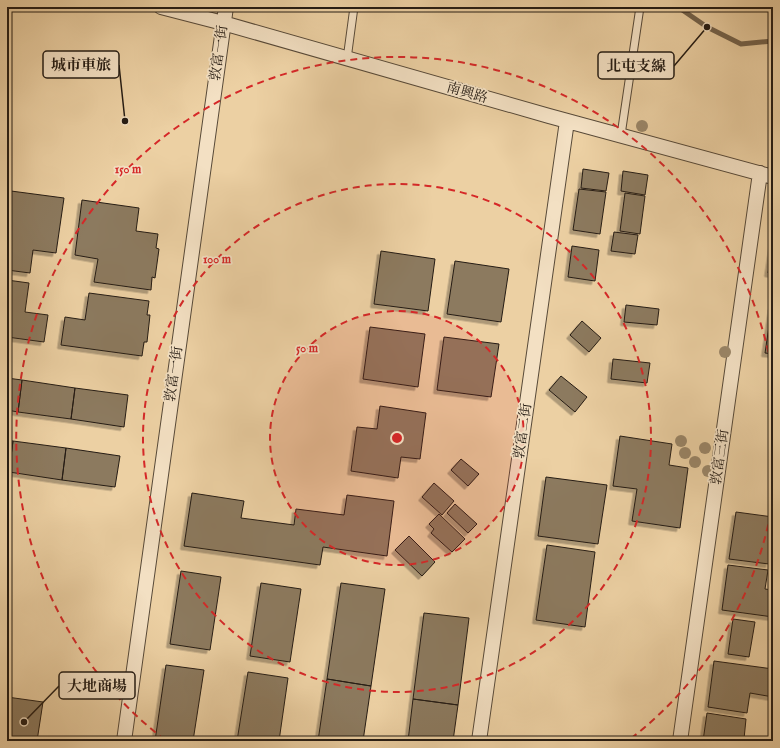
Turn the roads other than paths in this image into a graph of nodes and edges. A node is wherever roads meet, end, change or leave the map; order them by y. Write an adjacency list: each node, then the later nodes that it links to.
1 (161, 7): 5 (street, 南興路)
2 (226, 7): 5 (street, 敦富一街)
3 (354, 7): 6 (lane)
4 (640, 7): 8 (lane)
5 (223, 23): 6 (street, 南興路); 10 (street, 敦富一街)
6 (348, 59): 7 (street, 南興路)
7 (567, 121): 8 (street, 南興路); 11 (street, 敦富二街)
8 (621, 135): 9 (street, 南興路)
9 (767, 175): 12 (street, 敦富三街)
10 (124, 741)
11 (479, 741)
12 (680, 741)

